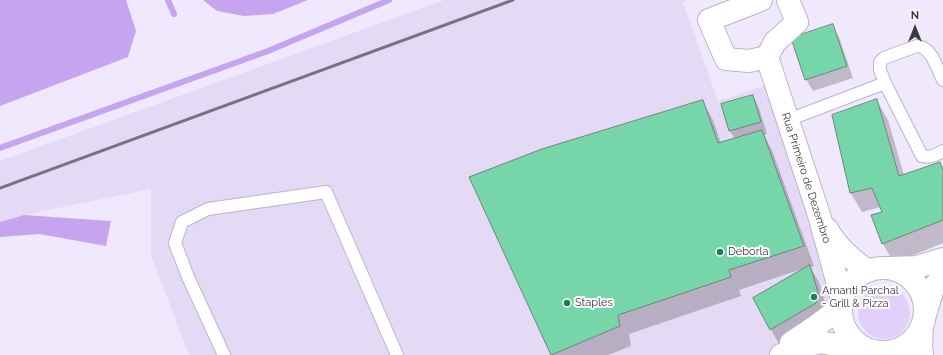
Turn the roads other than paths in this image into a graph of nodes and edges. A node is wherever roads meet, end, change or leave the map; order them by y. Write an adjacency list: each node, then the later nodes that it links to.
1 (761, 0): 3 (street)
2 (788, 0): 3 (street)
3 (767, 57): 6 (street, Rua Primeiro de Dezembro)
4 (943, 80): 5 (lane)
5 (885, 83): 6 (lane); 7 (lane)
6 (788, 120): 8 (street, Rua Primeiro de Dezembro)
7 (943, 152)
8 (819, 215): 10 (street); 12 (street, Rua Primeiro de Dezembro)
9 (943, 259): 10 (street)
10 (875, 269): 12 (street); 13 (street)
11 (943, 276): 13 (street)
12 (841, 303): 14 (street); 17 (street)
13 (923, 322): 14 (street); 19 (street)
14 (875, 353): 18 (street)
15 (224, 355): 16 (lane)
16 (397, 355)
17 (770, 355)
18 (781, 355)
19 (922, 355)

